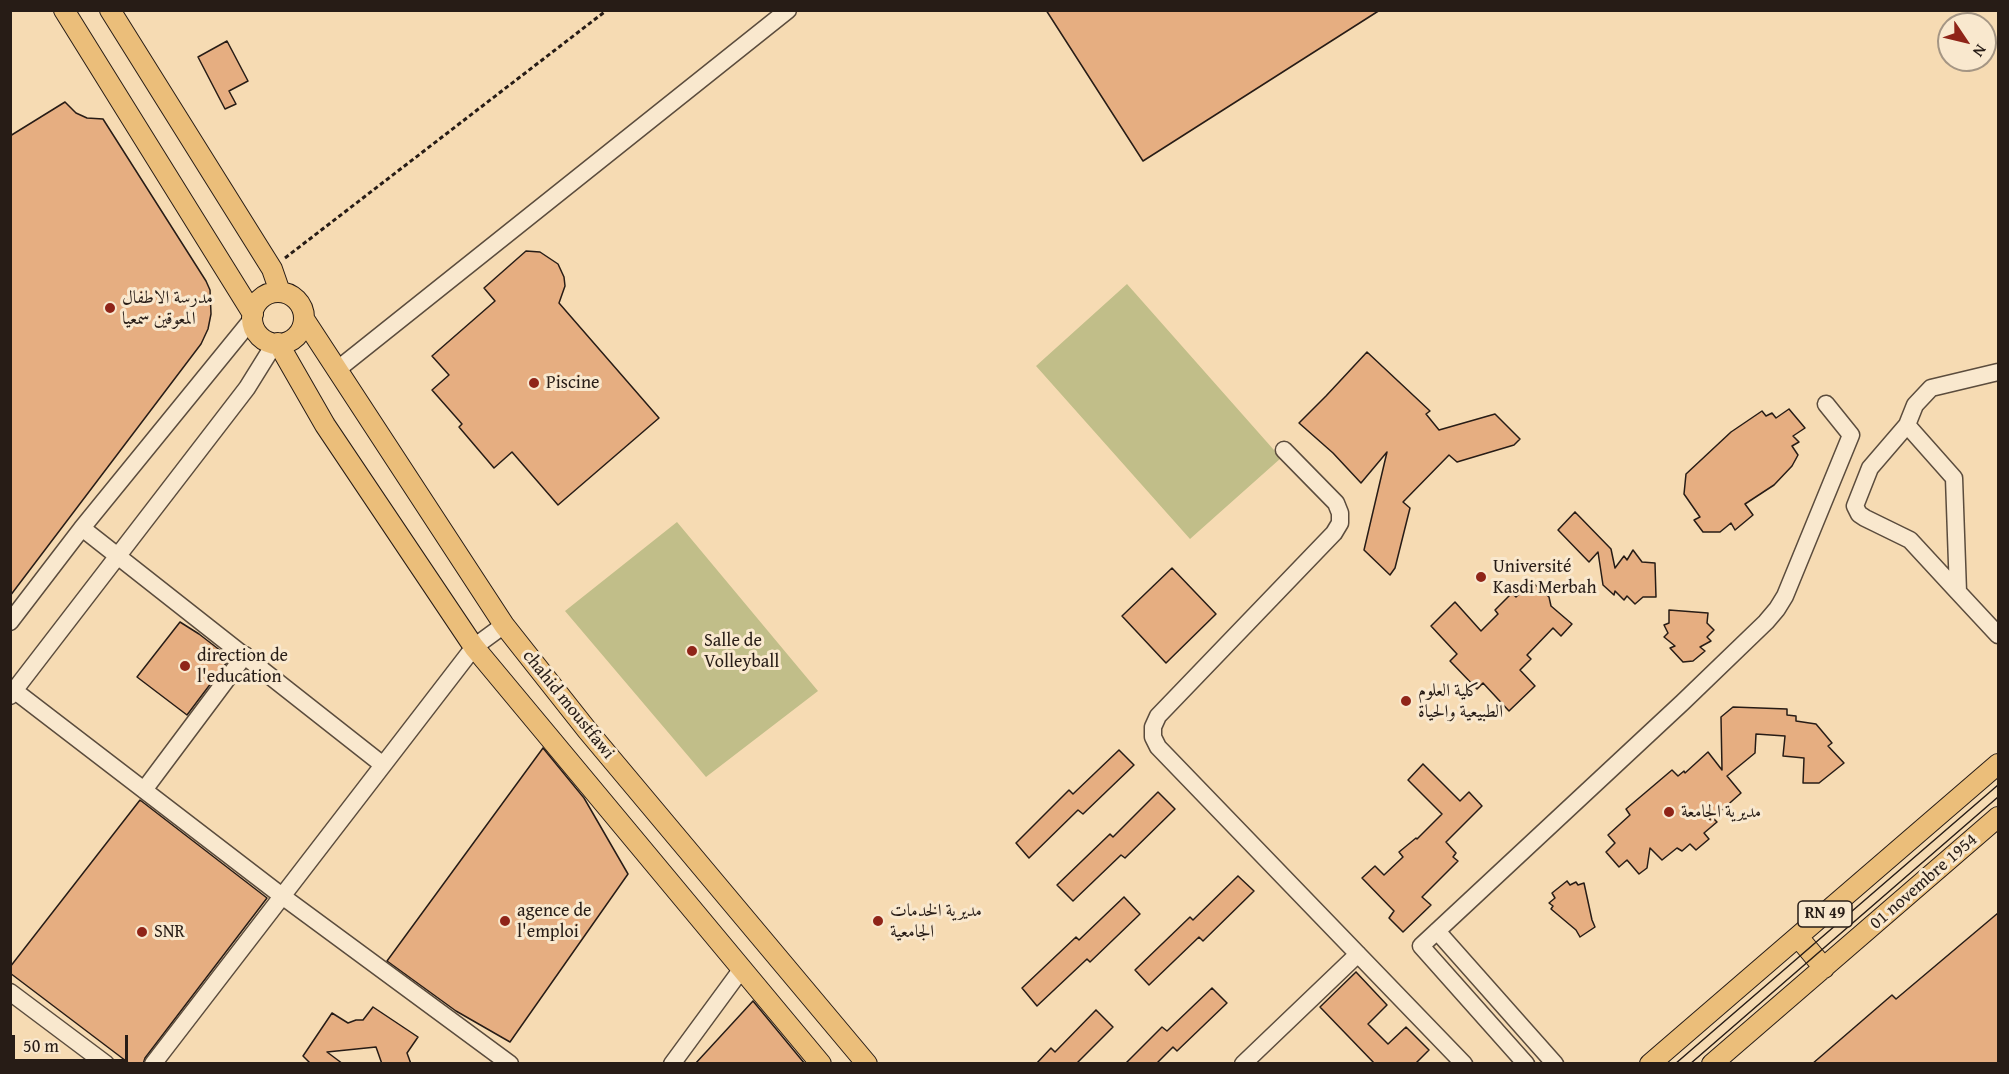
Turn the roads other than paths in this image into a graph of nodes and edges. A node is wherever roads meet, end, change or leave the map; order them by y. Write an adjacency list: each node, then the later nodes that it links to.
1 (64, 10): 5 (main road)
2 (110, 10): 4 (main road)
3 (788, 10): 8 (street)
4 (280, 292): 5 (main road); 6 (main road)
5 (253, 316): 7 (main road); 13 (street)
6 (304, 319): 7 (main road); 8 (main road, chahid moustfawi)
7 (277, 343): 14 (street); 19 (main road, chahid moustfawi)
8 (338, 369): 17 (main road, chahid moustfawi)
9 (1998, 372): 11 (street)
10 (1826, 404): 27 (street)
11 (1907, 425): 15 (street); 15 (street)
12 (1284, 450): 29 (street)
13 (82, 528): 14 (street); 16 (street)
14 (119, 556): 20 (street); 21 (street)
15 (1958, 592): 18 (street)
16 (10, 622)
17 (504, 625): 19 (street); 38 (main road, chahid moustfawi)
18 (1998, 635)
19 (474, 647): 23 (street); 31 (main road, chahid moustfawi)
20 (245, 655): 23 (street); 24 (street)
21 (13, 693): 24 (street)
22 (1998, 764): 28 (main road, RN 49)
23 (383, 765): 26 (street)
24 (144, 790): 26 (street)
25 (1998, 817): 30 (main road, 01 novembre 1954 / RN 49)
26 (282, 896): 34 (street); 35 (street)
27 (1437, 931): 41 (street); 42 (street)
28 (1798, 937): 30 (main road); 43 (main road, RN 49)
29 (1358, 954): 39 (street); 40 (street)
30 (1824, 968): 44 (main road, 01 novembre 1954 / RN 49)
31 (741, 970): 36 (street); 37 (main road, chahid moustfawi)
32 (10, 992): 33 (street)
33 (106, 1064)
34 (153, 1064)
35 (510, 1064)
36 (672, 1064)
37 (820, 1064)
38 (867, 1064)
39 (1243, 1064)
40 (1464, 1064)
41 (1526, 1064)
42 (1555, 1064)
43 (1650, 1064)
44 (1712, 1064)

